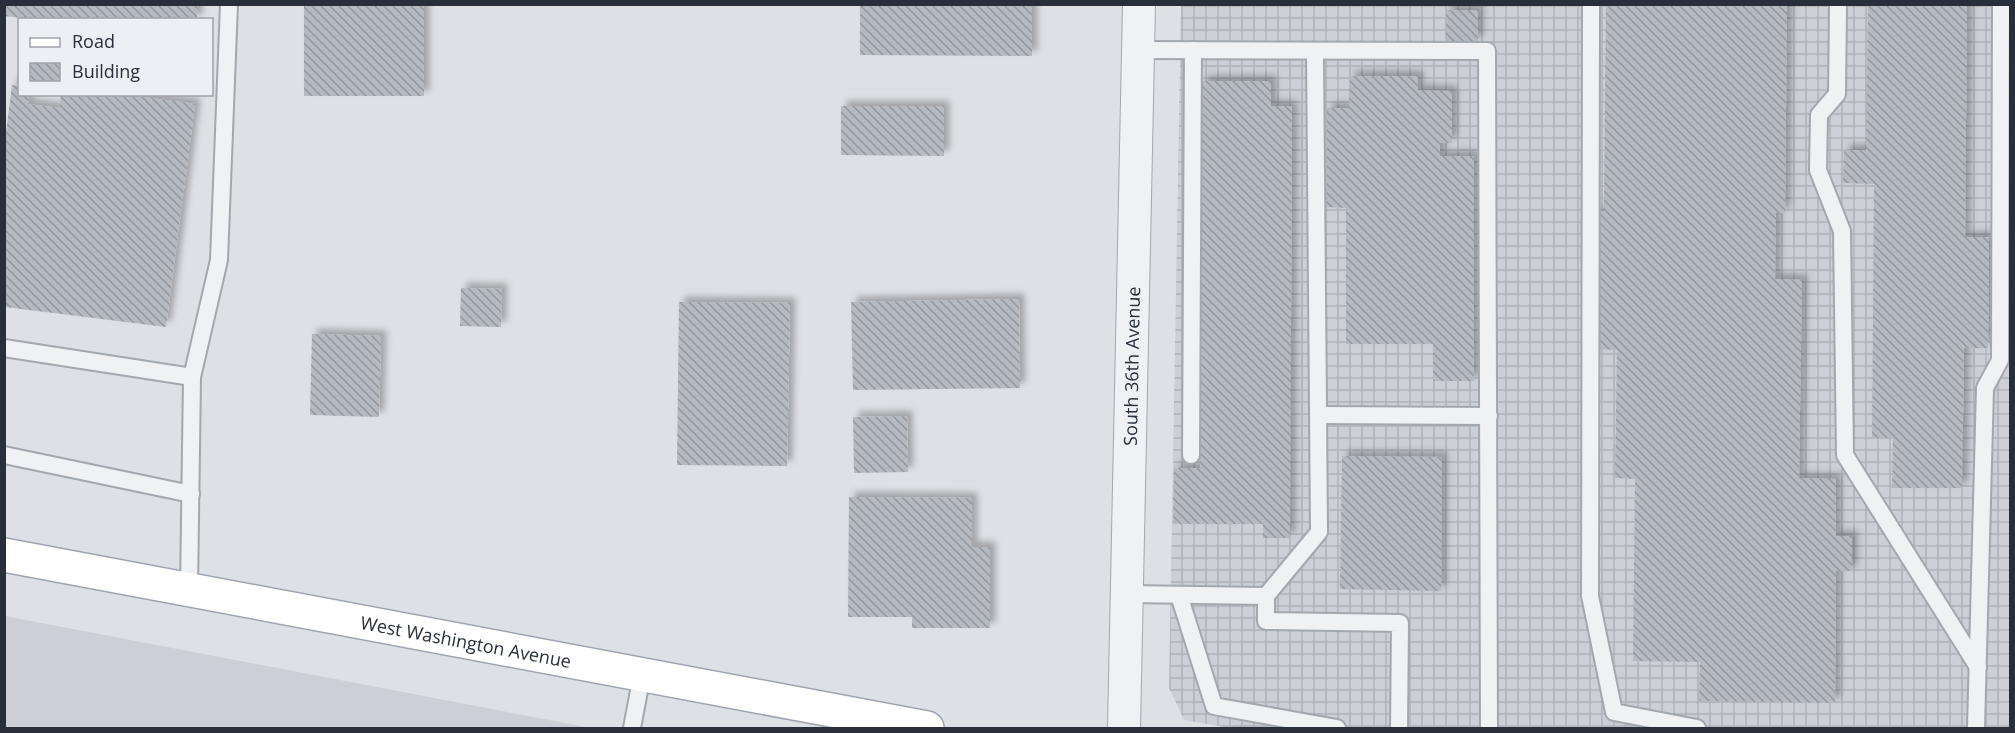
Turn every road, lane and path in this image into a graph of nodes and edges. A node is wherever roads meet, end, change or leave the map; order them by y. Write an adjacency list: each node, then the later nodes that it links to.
1 (229, 4): 10 (lane)
2 (1139, 4): 6 (street, South 36th Avenue)
3 (1591, 4): 23 (lane)
4 (1838, 4): 21 (lane)
5 (2001, 4): 21 (lane)
6 (1138, 50): 7 (lane); 18 (street, South 36th Avenue)
7 (1193, 50): 8 (lane); 14 (lane)
8 (1315, 51): 11 (lane); 12 (lane)
9 (4, 348): 10 (lane)
10 (192, 377): 15 (lane)
11 (1318, 415): 12 (lane); 20 (lane)
12 (1489, 416): 29 (lane)
13 (4, 455): 15 (lane)
14 (1191, 455)
15 (190, 494): 17 (lane)
16 (4, 555): 17 (main road, West Washington Avenue)
17 (189, 590): 22 (main road, West Washington Avenue)
18 (1127, 594): 19 (lane); 26 (street, South 36th Avenue)
19 (1179, 595): 20 (lane); 27 (lane)
20 (1266, 596): 28 (lane)
21 (1978, 667): 31 (lane)
22 (642, 675): 24 (lane); 25 (main road, West Washington Avenue)
23 (1615, 720): 30 (lane)
24 (632, 729)
25 (927, 729)
26 (1124, 729)
27 (1336, 729)
28 (1399, 729)
29 (1489, 729)
30 (1697, 729)
31 (1976, 729)

